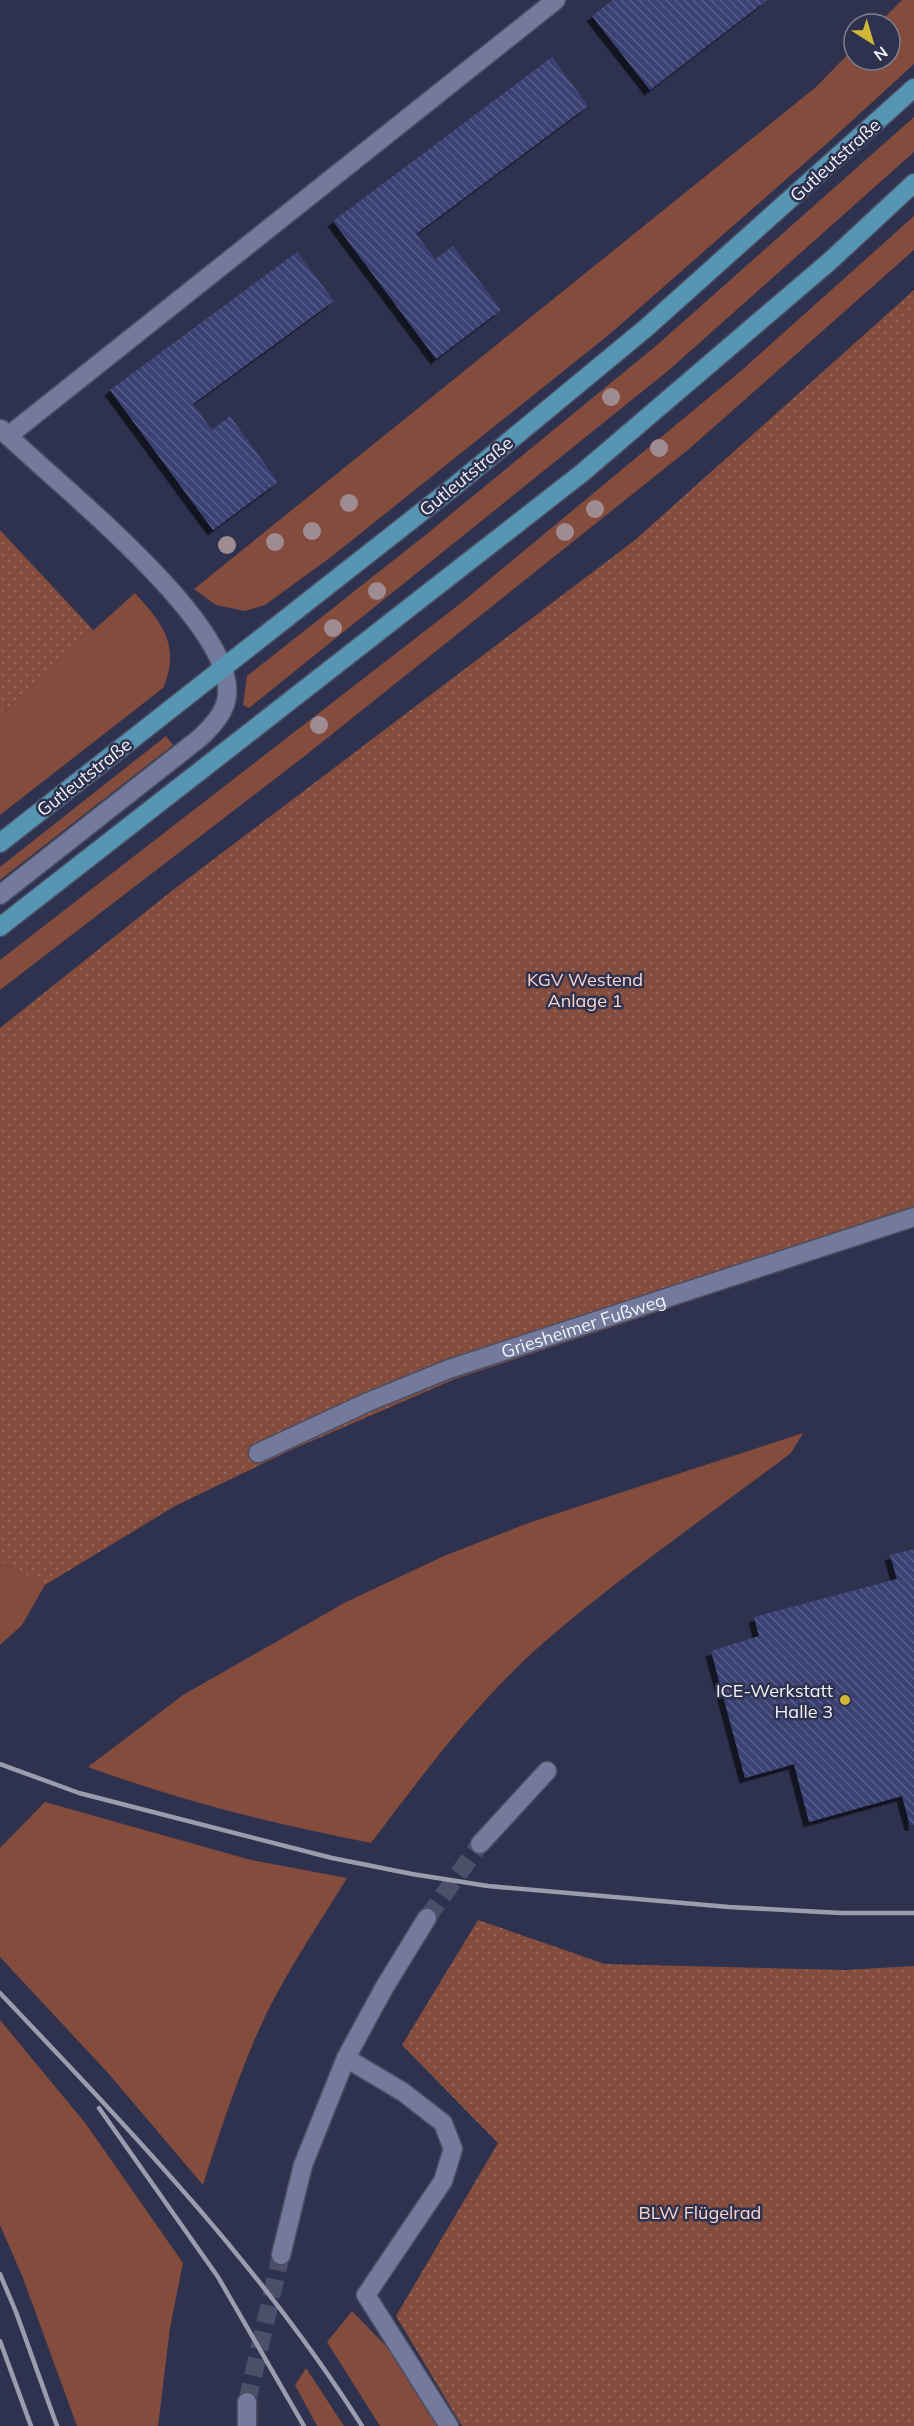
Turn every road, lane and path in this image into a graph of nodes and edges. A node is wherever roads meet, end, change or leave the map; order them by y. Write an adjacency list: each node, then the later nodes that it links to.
1 (556, 0): 4 (street)
2 (914, 88): 5 (main road, Gutleutstraße)
3 (914, 183): 8 (main road)
4 (4, 432): 5 (street)
5 (223, 668): 6 (main road, Gutleutstraße); 7 (street)
6 (0, 843)
7 (0, 896)
8 (0, 927)
9 (914, 1217): 10 (street, Griesheimer Fußweg)
10 (258, 1453)
11 (547, 1771): 12 (street)
12 (480, 1844)
13 (427, 1918): 14 (street)
14 (346, 2058): 15 (street); 18 (street)
15 (281, 2255)
16 (247, 2402): 17 (street)
17 (247, 2426)
18 (449, 2426)

